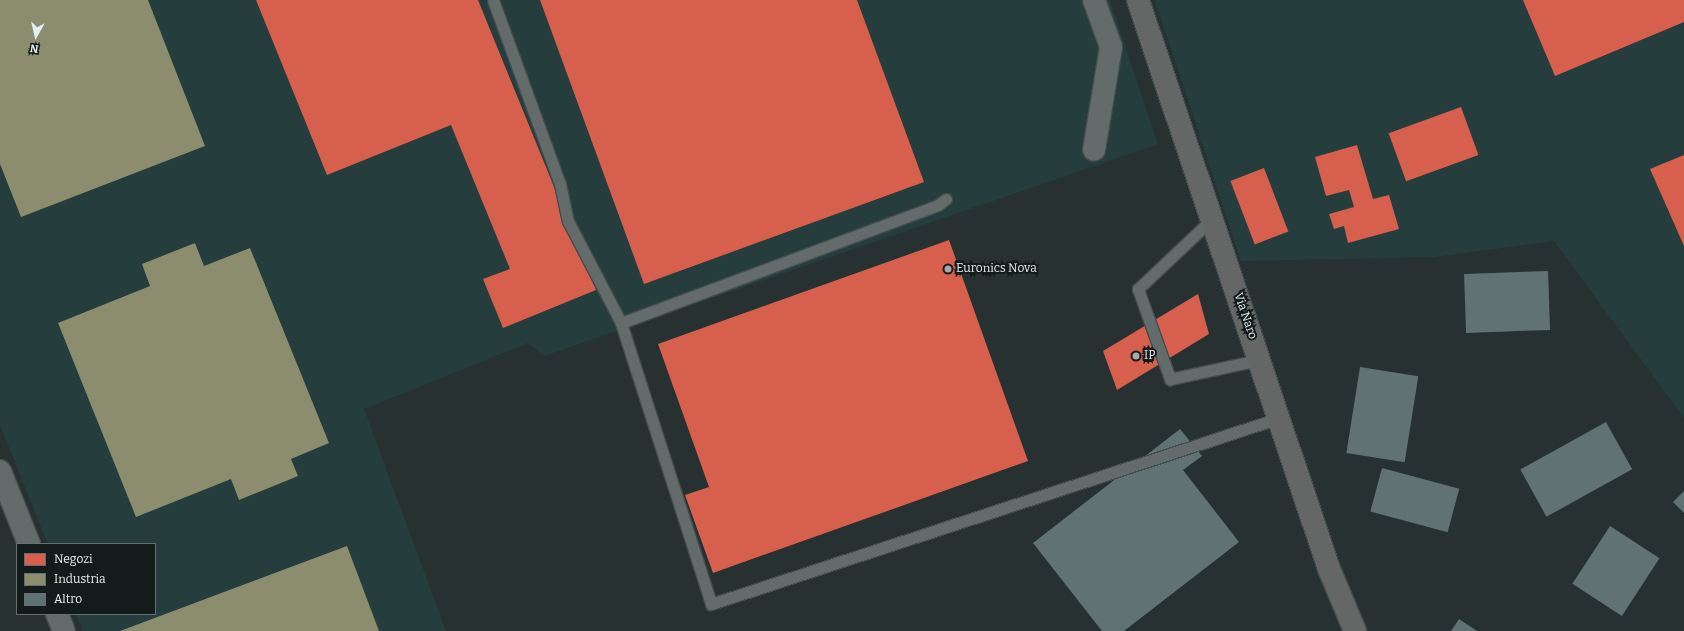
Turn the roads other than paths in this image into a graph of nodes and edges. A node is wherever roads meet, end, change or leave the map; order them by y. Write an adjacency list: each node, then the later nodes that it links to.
1 (493, 0): 7 (lane)
2 (1094, 0): 4 (street)
3 (1138, 0): 6 (street, Via Naro)
4 (1094, 150)
5 (946, 198): 7 (lane)
6 (1212, 219): 8 (street, Via Naro); 8 (lane)
7 (621, 323): 9 (lane)
8 (1259, 360): 9 (street, Via Naro)
9 (1279, 418): 14 (street, Via Naro)
10 (0, 471): 11 (street)
11 (29, 543)
12 (57, 615): 13 (street)
13 (64, 631)
14 (1355, 631)

